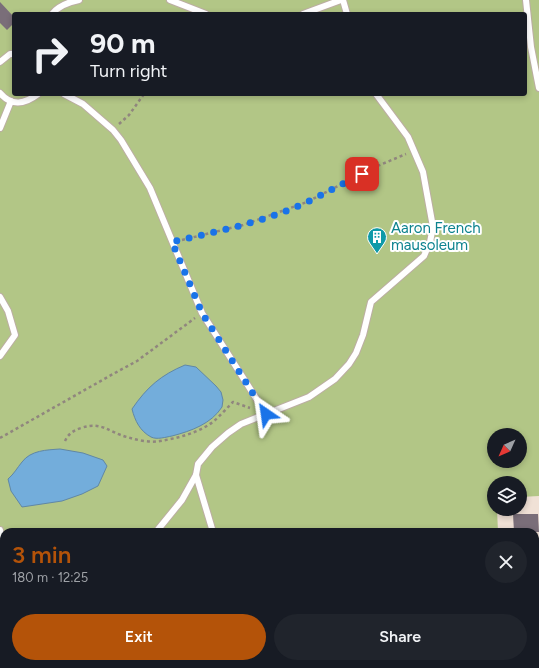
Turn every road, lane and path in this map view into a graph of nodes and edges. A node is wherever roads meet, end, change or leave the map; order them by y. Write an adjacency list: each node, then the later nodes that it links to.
1 (79, 0): 5 (lane)
2 (170, 0): 7 (lane)
3 (342, 0): 8 (lane); 9 (lane)
4 (526, 0): 12 (lane)
5 (64, 2): 6 (lane)
6 (54, 12)
7 (201, 12)
8 (309, 12)
9 (346, 12)
10 (12, 54): 11 (lane)
11 (0, 62)
12 (539, 88)
13 (0, 93): 18 (lane)
14 (35, 96): 18 (lane)
15 (68, 96): 20 (lane)
16 (143, 96): 20 (path)
17 (377, 96): 21 (lane)
18 (11, 101): 19 (lane)
19 (0, 128)
20 (113, 130): 22 (lane)
21 (414, 151): 22 (path); 26 (lane)
22 (172, 242): 24 (lane)
23 (0, 297): 25 (lane)
24 (202, 313): 26 (lane); 27 (path)
25 (0, 356)
26 (266, 414): 28 (path); 29 (lane)
27 (0, 438)
28 (65, 441)
29 (196, 475): 30 (lane); 31 (lane)
30 (159, 528)
31 (212, 528)

